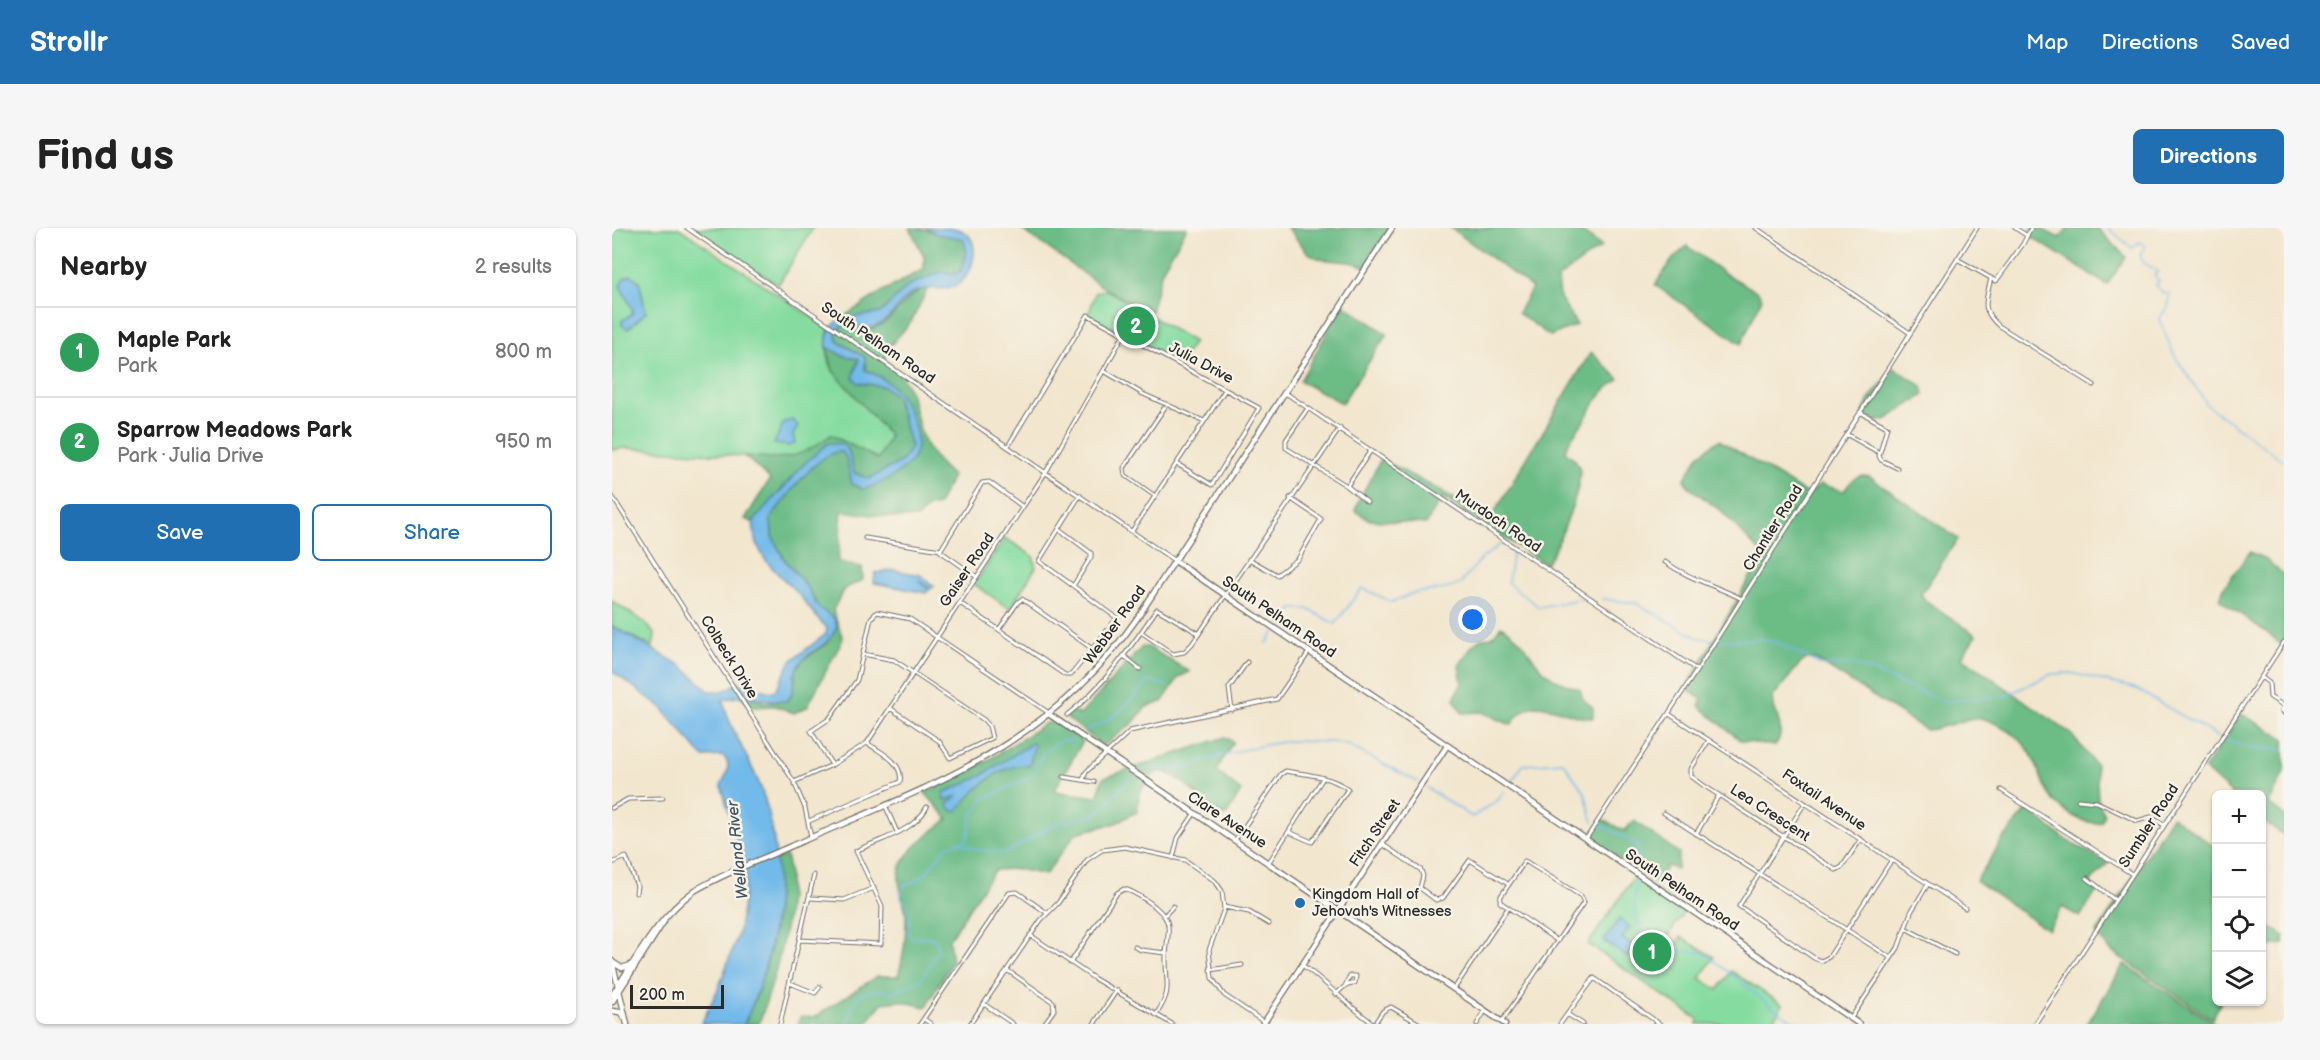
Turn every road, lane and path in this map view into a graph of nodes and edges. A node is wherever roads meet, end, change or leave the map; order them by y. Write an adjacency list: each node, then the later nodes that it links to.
1 (687, 228): 22 (street, South Pelham Road)
2 (1392, 228): 15 (main road, Webber Road)
3 (1756, 228): 10 (street)
4 (1977, 228): 8 (street, Chantler Road)
5 (2015, 228): 7 (street)
6 (2031, 228): 7 (street)
7 (2026, 235): 9 (street)
8 (1957, 259): 9 (street); 10 (street, Chantler Road)
9 (1991, 278): 13 (street)
10 (1910, 333): 18 (street, Chantler Road)
11 (1123, 336): 12 (street, Gaiser Road); 14 (street, Julia Drive); 22 (street, Julia Drive)
12 (1104, 370): 16 (street); 28 (street, Gaiser Road)
13 (2094, 385)
14 (1225, 390): 19 (street); 25 (street, Julia Drive)
15 (1284, 392): 17 (street, Murdoch Road); 41 (main road, Webber Road)
16 (1167, 404): 19 (street); 32 (street)
17 (1308, 408): 20 (street, Murdoch Road); 26 (street)
18 (1860, 412): 21 (street, Chantler Road); 24 (street)
19 (1204, 421): 25 (street)
20 (1340, 428): 23 (street, Murdoch Road); 26 (street)
21 (1846, 434): 24 (street); 46 (street, Chantler Road)
22 (1008, 446): 28 (street, South Pelham Road)
23 (1371, 449): 29 (street); 59 (street, Murdoch Road)
24 (1879, 453): 27 (street)
25 (1177, 464): 32 (street)
26 (1314, 465): 29 (street); 33 (street)
27 (1897, 468)
28 (1046, 472): 30 (street, South Pelham Road); 35 (street, Gaiser Road)
29 (1347, 486): 34 (street)
30 (1080, 495): 36 (street); 37 (street, South Pelham Road)
31 (612, 496): 76 (street, Colbeck Drive)
32 (1155, 496): 37 (street)
33 (1290, 498): 40 (street); 40 (street)
34 (1367, 502)
35 (1023, 507): 39 (street); 43 (street, Gaiser Road)
36 (1059, 528): 44 (street); 44 (street)
37 (1132, 531): 41 (street, South Pelham Road)
38 (866, 538): 39 (street)
39 (940, 550): 43 (street)
40 (1250, 559): 45 (street)
41 (1175, 561): 45 (main road, South Pelham Road); 67 (main road, Webber Road)
42 (1665, 562): 46 (street)
43 (977, 577): 47 (street, Gaiser Road)
44 (1072, 586): 53 (street)
45 (1226, 595): 49 (street); 54 (main road, South Pelham Road)
46 (1742, 599): 59 (street, Chantler Road)
47 (960, 602): 48 (street); 51 (street, Gaiser Road)
48 (999, 629): 53 (street); 53 (street)
49 (1141, 632): 50 (street); 56 (street)
50 (1198, 633)
51 (937, 637): 55 (street, Clare Avenue); 60 (street, Gaiser Road); 67 (street, Clare Avenue)
52 (2284, 642): 61 (street, Sumbler Road)
53 (1094, 650)
54 (1310, 652): 63 (street); 70 (main road, South Pelham Road)
55 (863, 654): 60 (street); 72 (street)
56 (1124, 656): 58 (street); 65 (street)
57 (1247, 662): 63 (street)
58 (1140, 669)
59 (1697, 670): 66 (street, Chantler Road)
60 (913, 673): 62 (street, Gaiser Road); 62 (street)
61 (2261, 677): 64 (street); 89 (street, Sumbler Road)
62 (890, 708): 69 (street, Gaiser Road)
63 (1232, 710): 71 (street)
64 (2284, 713)
65 (1067, 714)
66 (1669, 714): 68 (street, Foxtail Avenue); 95 (street, Chantler Road)
67 (1050, 715): 71 (main road, Clare Avenue); 83 (main road, Webber Road)
68 (1709, 740): 79 (street, Lea Crescent); 82 (street, Foxtail Avenue)
69 (867, 743): 72 (street, Gaiser Road); 88 (street)
70 (1447, 746): 95 (main road, South Pelham Road); 98 (main road, Fitch Street)
71 (1106, 752): 75 (street); 87 (main road, Clare Avenue)
72 (832, 765): 76 (street, Gaiser Road)
73 (1064, 777): 75 (street)
74 (1324, 778): 91 (street); 91 (street); 97 (street)
75 (1083, 780): 77 (street)
76 (794, 782): 88 (street, Colbeck Drive)
77 (1094, 782)
78 (2001, 790): 103 (street)
79 (1719, 795): 92 (street); 93 (street, Lea Crescent)
80 (663, 798): 85 (street)
81 (2078, 800): 89 (street)
82 (1805, 803): 93 (street); 96 (street, Foxtail Avenue)
83 (885, 805): 90 (street); 94 (main road, Webber Road)
84 (927, 807): 90 (street)
85 (612, 808)
86 (1664, 813): 92 (street)
87 (1194, 814): 97 (main road, Clare Avenue); 99 (street)
88 (809, 821): 94 (street, Colbeck Drive)
89 (2164, 825): 103 (street, Sumbler Road)
90 (897, 832): 109 (street)
91 (1289, 832): 101 (street)
92 (1696, 834): 105 (street)
93 (1783, 836): 96 (street, Lea Crescent); 105 (street)
94 (811, 837): 111 (main road, Webber Road)
95 (1586, 839): 152 (main road, South Pelham Road)
96 (1861, 839): 100 (street, Foxtail Avenue)
97 (1235, 840): 101 (main road, Clare Avenue)
98 (1382, 844): 107 (street); 118 (main road, Fitch Street)
99 (1173, 858): 115 (street); 119 (street)
100 (1892, 860): 108 (street, Foxtail Avenue); 123 (street)
101 (1269, 862): 118 (main road, Clare Avenue)
102 (612, 863): 110 (street)
103 (2132, 874): 113 (street, Sumbler Road)
104 (814, 875): 112 (street)
105 (1759, 875): 123 (street); 123 (street)
106 (2087, 878): 113 (street)
107 (1508, 884): 116 (street); 126 (street)
108 (1928, 884): 117 (street, Foxtail Avenue); 122 (street)
109 (874, 888): 112 (street); 125 (street)
110 (636, 893)
111 (686, 897): 133 (main road, Webber Road); 141 (main road, Webber Road)
112 (811, 897): 125 (street)
113 (2115, 900): 173 (street, Sumbler Road)
114 (1173, 906): 120 (street)
115 (1224, 907): 121 (street); 137 (street)
116 (1508, 908): 126 (street); 143 (street)
117 (1965, 908)
118 (1338, 911): 135 (main road, Fitch Street); 143 (main road, Clare Avenue)
119 (1047, 913): 124 (street); 153 (street)
120 (1165, 915): 128 (street); 132 (street)
121 (1269, 924)
122 (1905, 928): 129 (street); 130 (street)
123 (1848, 930): 130 (street)
124 (1030, 935): 132 (street); 136 (street)
125 (800, 940): 138 (street)
126 (1558, 941): 156 (street)
127 (1135, 947): 128 (street)
128 (1166, 952): 150 (street)
129 (1955, 954)
130 (1891, 958): 152 (street)
131 (612, 962): 133 (main road); 141 (main road)
132 (1071, 963): 142 (street)
133 (632, 964): 141 (main road, Webber Road)
134 (1242, 964): 137 (street)
135 (1302, 965): 144 (street); 155 (main road, Fitch Street)
136 (1007, 970): 147 (street); 162 (street)
137 (1210, 970): 155 (street)
138 (790, 983): 140 (street); 157 (street)
139 (1345, 986): 144 (street)
140 (820, 987)
141 (618, 989): 145 (main road); 146 (main road); 154 (main road)
142 (1117, 990): 150 (street); 163 (street)
143 (1454, 990): 149 (main road, Clare Avenue)
144 (1336, 994): 165 (street)
145 (612, 995)
146 (612, 1002)
147 (984, 1004): 160 (street); 161 (street)
148 (612, 1011): 154 (main road)
149 (1485, 1011): 156 (main road, Clare Avenue); 167 (street)
150 (1157, 1013): 164 (street)
151 (1567, 1014): 168 (street); 169 (street); 170 (street)
152 (1851, 1018): 171 (main road); 172 (main road, South Pelham Road)
153 (924, 1019): 158 (street); 159 (street)
154 (626, 1022)
155 (1264, 1023)
156 (1503, 1023)
157 (780, 1024)
158 (920, 1024)
159 (931, 1024)
160 (970, 1024)
161 (1013, 1024)
162 (1044, 1024)
163 (1094, 1024)
164 (1172, 1024)
165 (1374, 1024): 166 (street)
166 (1420, 1024)
167 (1477, 1024)
168 (1560, 1024)
169 (1583, 1024)
170 (1660, 1024)
171 (1847, 1024)
172 (1859, 1024)
173 (2035, 1024)

